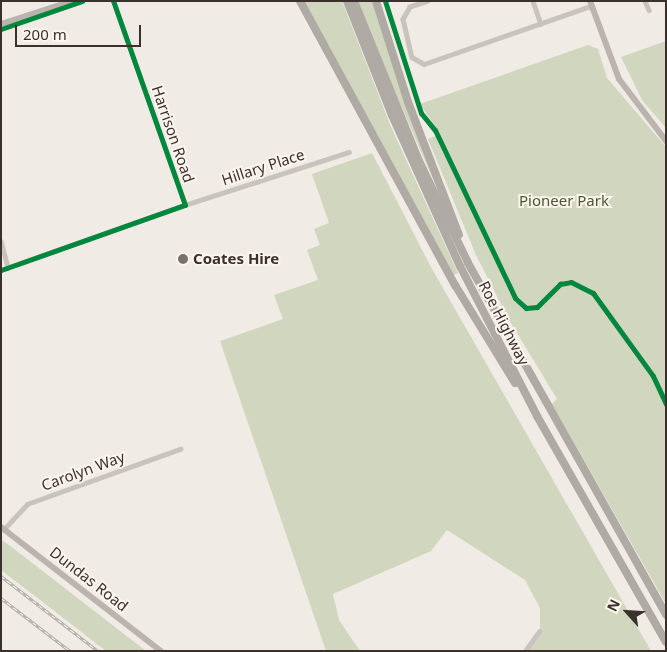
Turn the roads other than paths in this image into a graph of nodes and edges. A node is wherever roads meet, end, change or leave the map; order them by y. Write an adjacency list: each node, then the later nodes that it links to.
1 (72, 1): 12 (main road)
2 (113, 1): 16 (street, Harrison Road)
3 (300, 1): 21 (highway)
4 (347, 1): 21 (highway, Roe Highway)
5 (354, 1): 18 (highway, Roe Highway)
6 (376, 1): 18 (highway)
7 (428, 1): 13 (street)
8 (533, 1): 13 (street)
9 (645, 1): 11 (street)
10 (590, 4): 13 (street); 14 (main road)
11 (649, 10)
12 (1, 24)
13 (541, 24)
14 (666, 141)
15 (350, 152): 16 (street, Hillary Place)
16 (185, 205): 19 (street, Harrison Road)
17 (1, 241): 19 (street)
18 (468, 263): 24 (highway, Roe Highway)
19 (8, 268): 20 (street, Harrison Road)
20 (1, 270)
21 (537, 416): 26 (highway, Roe Highway)
22 (180, 449): 23 (street, Carolyn Way)
23 (3, 528): 27 (main road, Dundas Road)
24 (666, 615)
25 (539, 632): 28 (street)
26 (666, 642)
27 (161, 651)
28 (525, 651)

